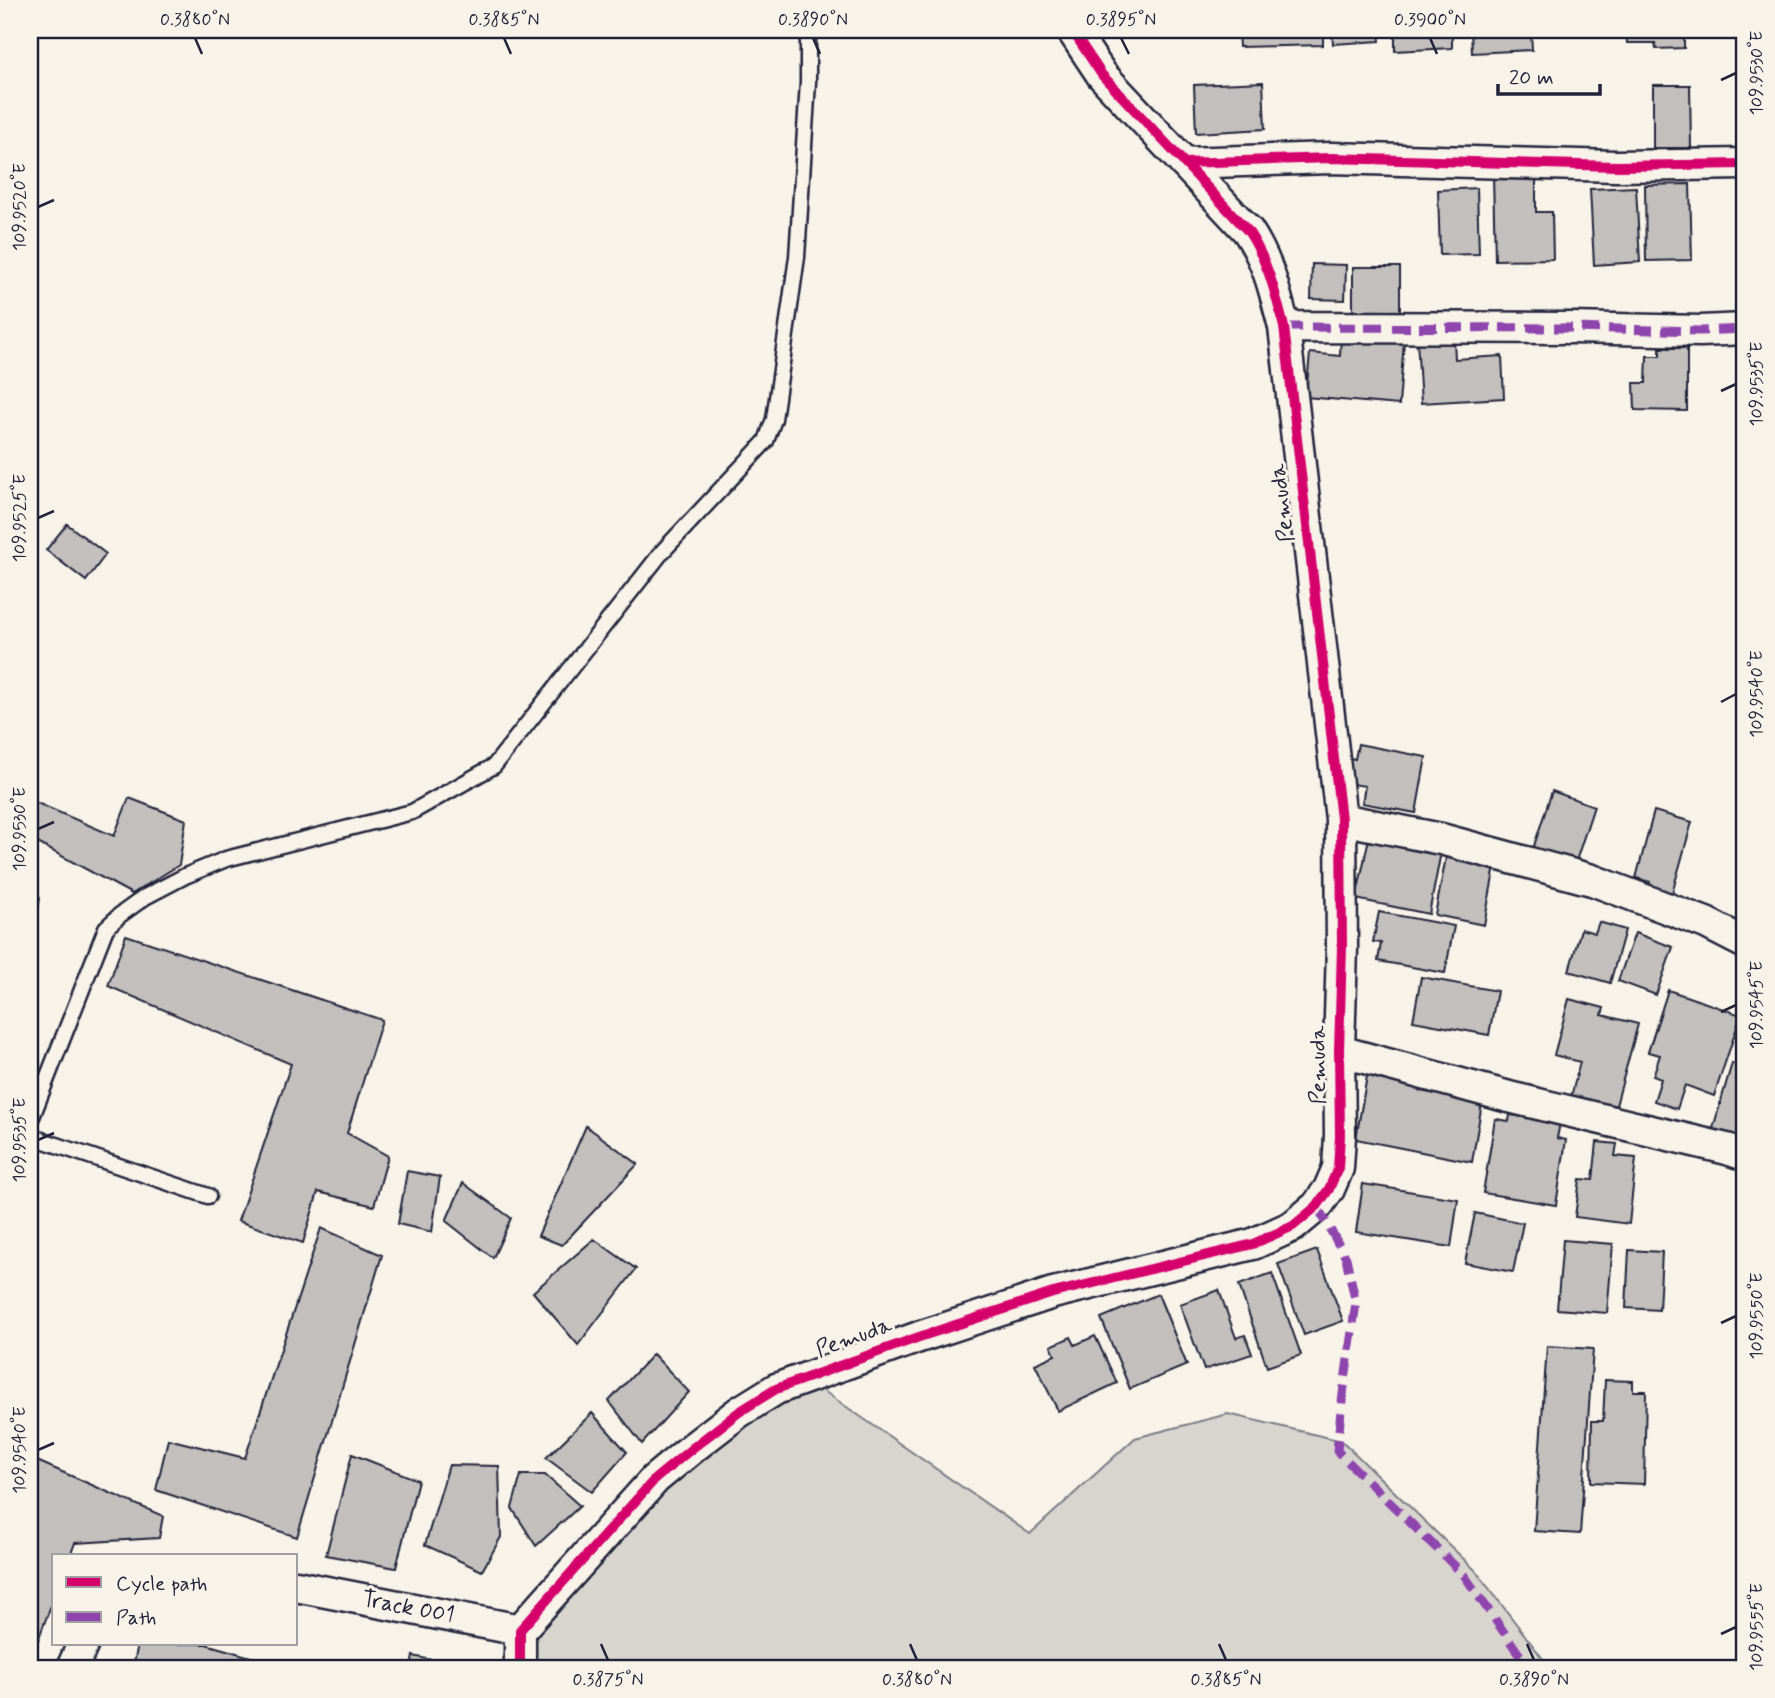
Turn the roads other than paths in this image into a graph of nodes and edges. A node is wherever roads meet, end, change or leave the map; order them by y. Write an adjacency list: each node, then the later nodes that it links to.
1 (1072, 30): 4 (street, Pemuda)
2 (1091, 30): 4 (street)
3 (808, 39): 12 (lane)
4 (1091, 60): 5 (street, Pemuda)
5 (1184, 163): 6 (street); 7 (street, Pemuda)
6 (1745, 164)
7 (1284, 327): 8 (street); 9 (street, Pemuda)
8 (1745, 329)
9 (1341, 820): 10 (street); 11 (street, Pemuda)
10 (1745, 943)
11 (1339, 1051): 14 (street); 17 (street, Pemuda)
12 (30, 1122)
13 (30, 1136): 15 (lane)
14 (1745, 1155)
15 (208, 1196)
16 (298, 1586): 17 (street, Track 001)
17 (520, 1630): 20 (street)
18 (82, 1646): 19 (street)
19 (72, 1668)
20 (520, 1668)

